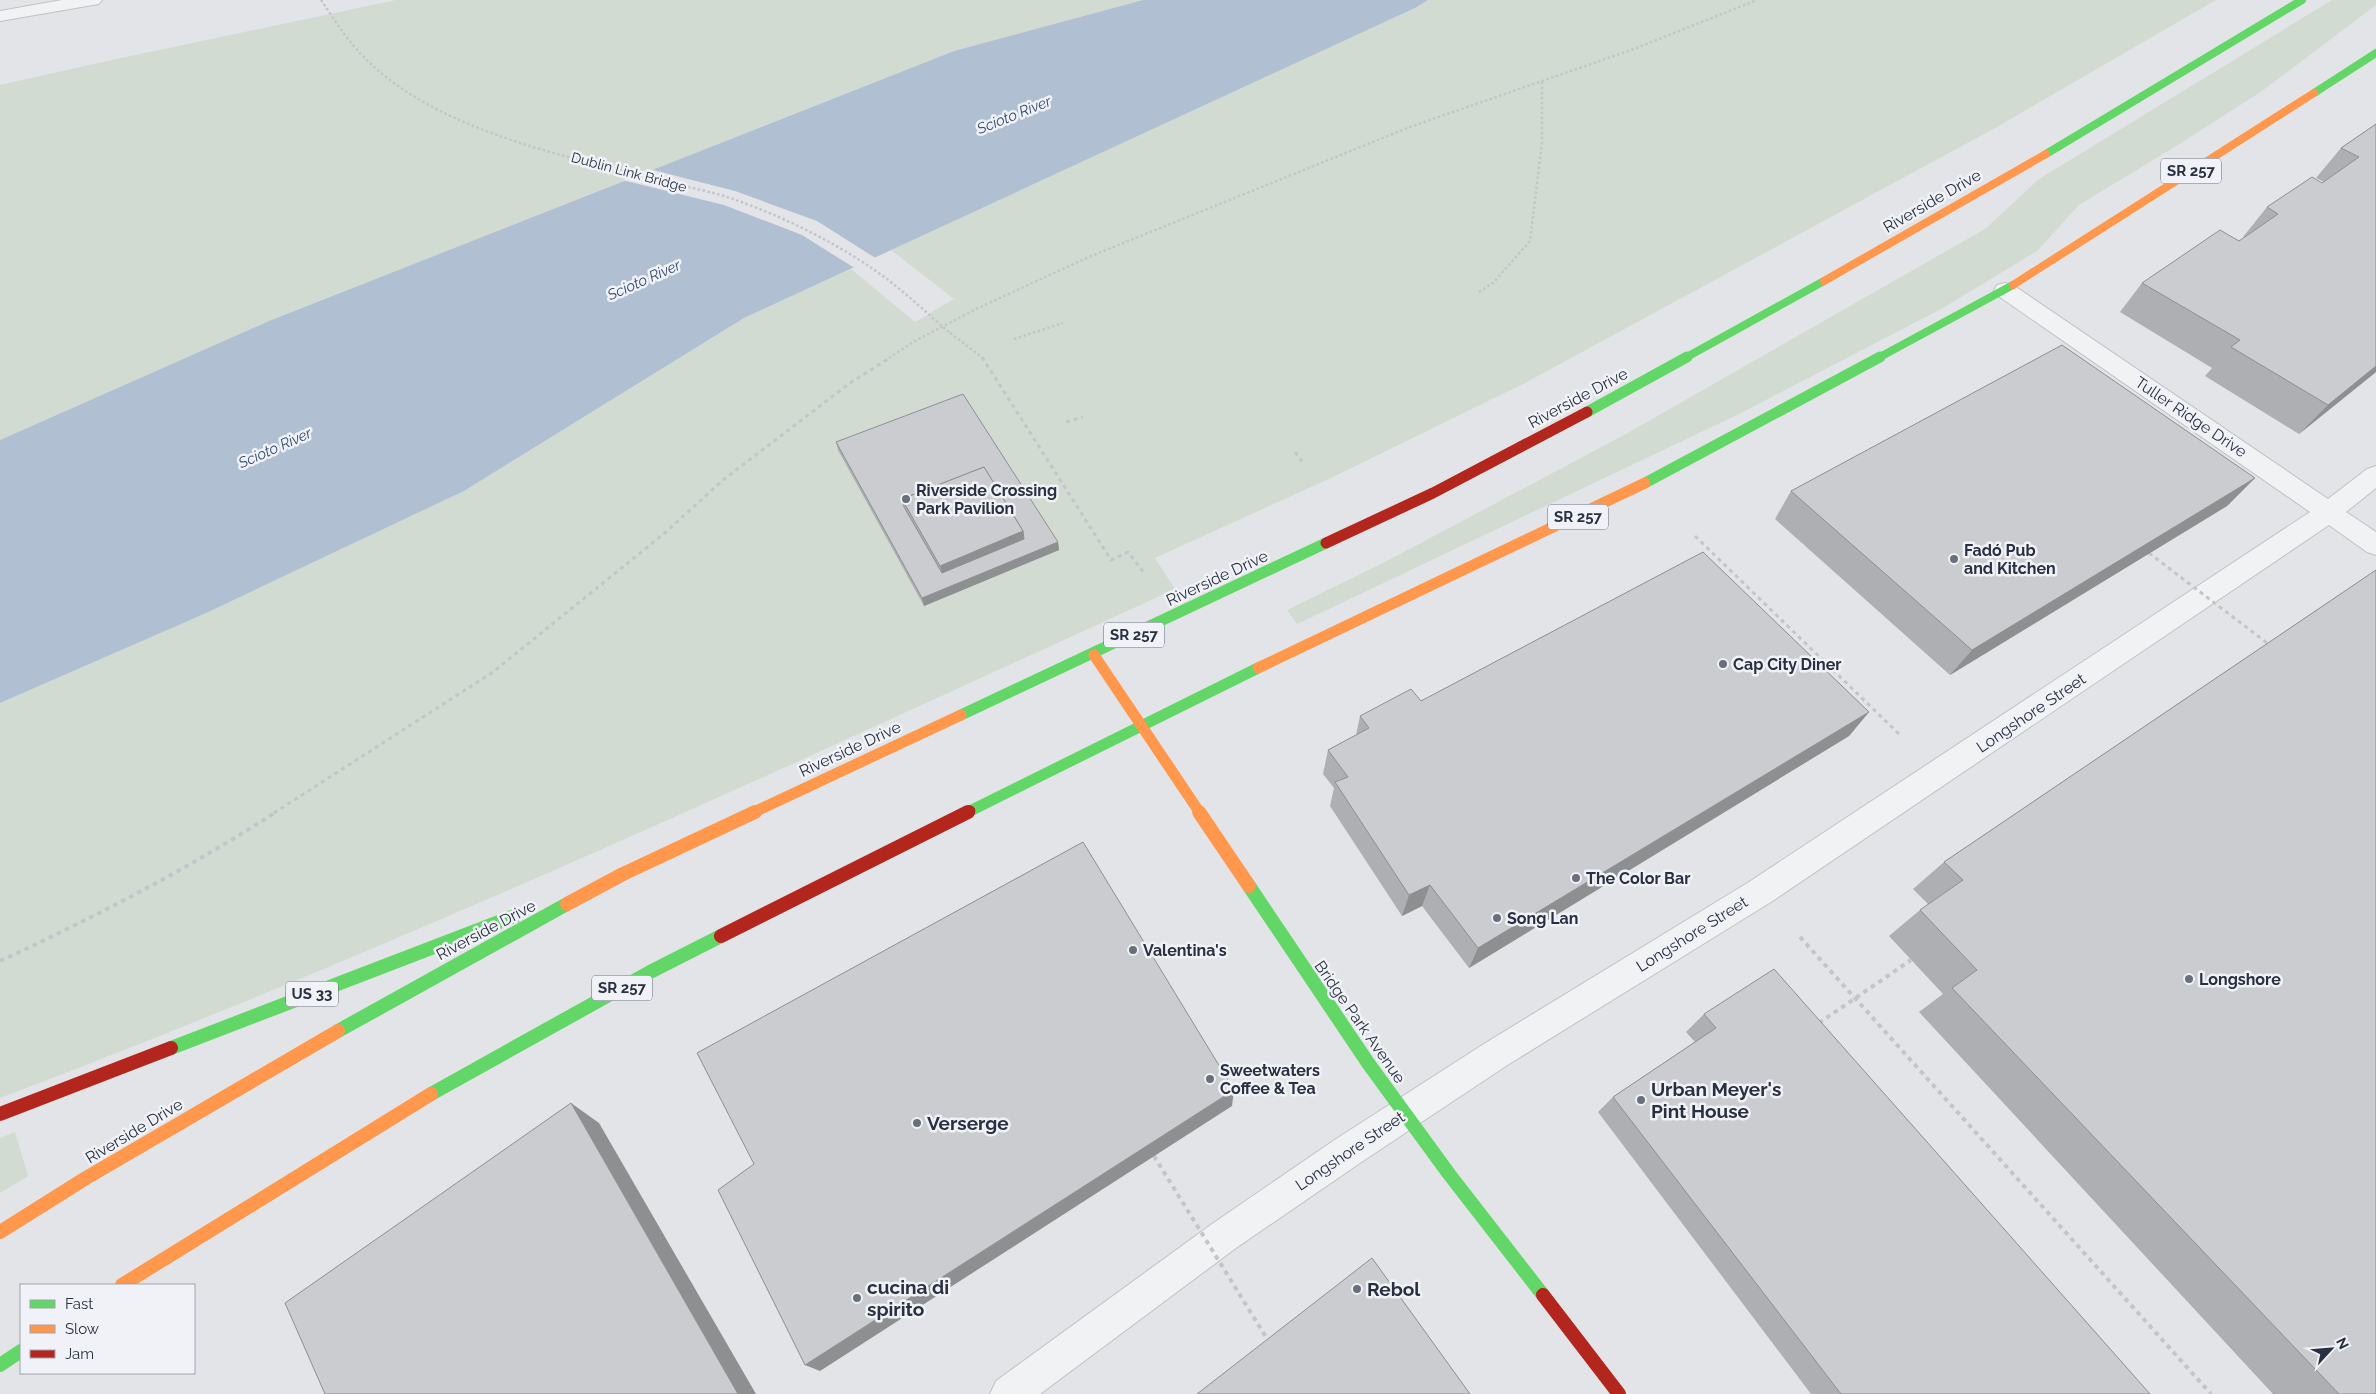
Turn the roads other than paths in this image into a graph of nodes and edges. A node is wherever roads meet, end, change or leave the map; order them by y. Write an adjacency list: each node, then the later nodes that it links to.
1 (93, 0): 3 (street)
2 (2302, 0): 9 (main road, Riverside Drive / SR 257)
3 (0, 16)
4 (2376, 53): 5 (main road, SR 257)
5 (2005, 290): 7 (street, Tuller Ridge Drive); 10 (main road, SR 257)
6 (2376, 476): 7 (street, Longshore Street)
7 (2329, 512): 8 (street, Tuller Ridge Drive); 13 (street, Longshore Street)
8 (2376, 544)
9 (1094, 655): 10 (main road, Bridge Park Avenue); 11 (main road, Riverside Drive / SR 257)
10 (1142, 726): 13 (main road, Bridge Park Avenue); 15 (main road, SR 257)
11 (624, 874): 12 (main road, US 33); 14 (main road, Riverside Drive / SR 257)
12 (0, 1114)
13 (1405, 1114): 18 (street, Longshore Street); 19 (main road, Bridge Park Avenue)
14 (0, 1232)
15 (124, 1284)
16 (20, 1352): 17 (main road)
17 (0, 1365)
18 (1009, 1394)
19 (1619, 1394)

